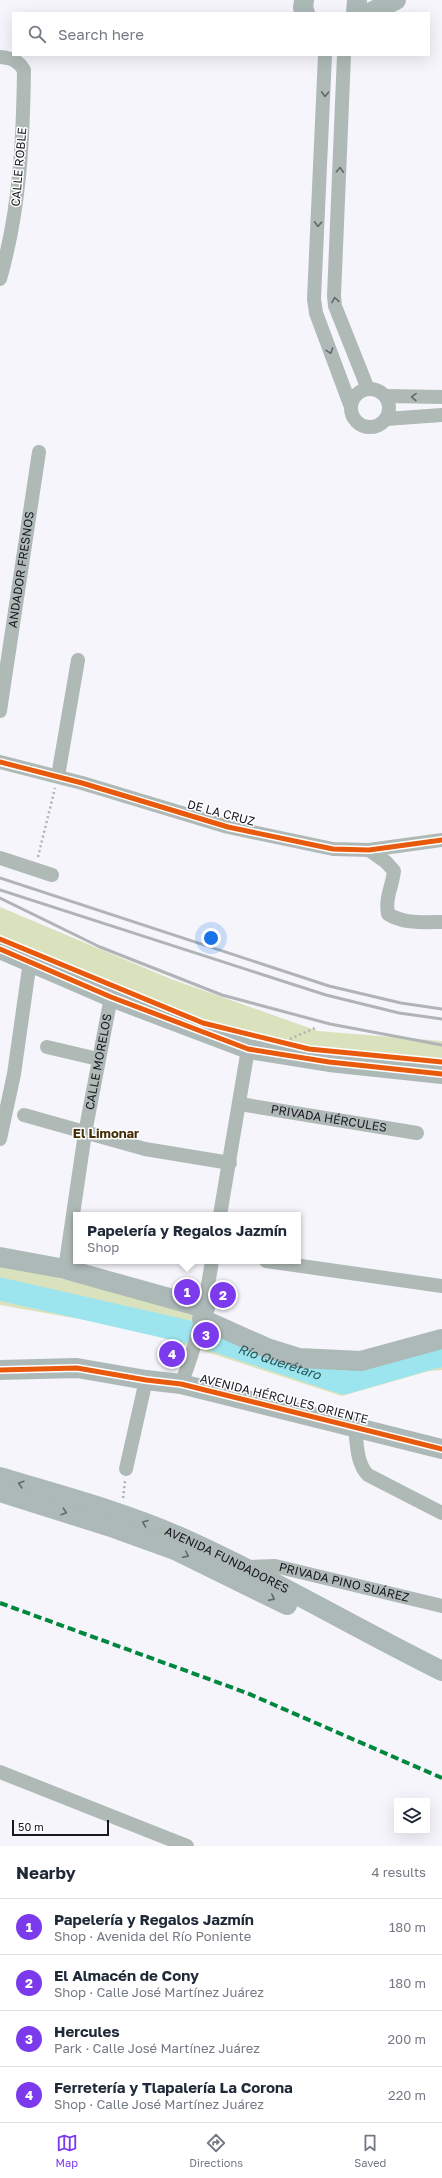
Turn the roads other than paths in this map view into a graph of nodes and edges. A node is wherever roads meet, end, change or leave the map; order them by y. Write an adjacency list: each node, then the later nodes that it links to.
1 (304, 0): 4 (street)
2 (357, 0): 5 (street)
3 (396, 0): 6 (street)
4 (305, 12)
5 (356, 12)
6 (371, 12)
7 (325, 56): 14 (street, one-way to 14)
8 (344, 56): 11 (street, one-way to 8)
9 (6, 58): 10 (street, CALLE ROBLE)
10 (0, 279)
11 (368, 389): 12 (street); 14 (street)
12 (386, 396): 13 (street, one-way to 12); 16 (street)
13 (442, 397)
14 (351, 407): 16 (street)
15 (442, 415): 16 (street)
16 (386, 419)
17 (39, 452): 19 (street, ANDADOR FRESNOS)
18 (78, 660): 21 (street)
19 (0, 711)
20 (0, 762): 21 (street, DE LA CRUZ)
21 (58, 776): 23 (street, DE LA CRUZ)
22 (442, 840): 23 (street, DE LA CRUZ)
23 (369, 850): 26 (street)
24 (0, 858): 25 (street)
25 (52, 875)
26 (442, 922)
27 (0, 949): 28 (street)
28 (30, 961): 29 (street); 38 (street)
29 (111, 997): 31 (street); 32 (street, CALLE MORELOS)
30 (47, 1047): 32 (street)
31 (248, 1049): 33 (street); 34 (street)
32 (98, 1059): 36 (street, CALLE MORELOS)
33 (442, 1074)
34 (240, 1104): 37 (street, PRIVADA HÉRCULES); 39 (street)
35 (24, 1115): 36 (street)
36 (85, 1133): 39 (street); 44 (street, CALLE MORELOS)
37 (417, 1133)
38 (0, 1139)
39 (230, 1163): 40 (street)
40 (221, 1212)
41 (0, 1256): 44 (street)
42 (212, 1264): 46 (street)
43 (287, 1264): 45 (street)
44 (64, 1269): 46 (street)
45 (442, 1286)
46 (203, 1319): 47 (street); 50 (street)
47 (442, 1339)
48 (0, 1370): 49 (street, AVENIDA HÉRCULES ORIENTE)
49 (146, 1380): 50 (street, AVENIDA HÉRCULES ORIENTE); 53 (street)
50 (180, 1384): 51 (street, AVENIDA HÉRCULES ORIENTE)
51 (355, 1427): 52 (street, AVENIDA HÉRCULES ORIENTE); 56 (street)
52 (442, 1449)
53 (126, 1469)
54 (0, 1477): 57 (street, AVENIDA FUNDADORES, one-way to 54)
55 (0, 1492): 57 (street, AVENIDA FUNDADORES, one-way to 57)
56 (442, 1513)
57 (241, 1574): 58 (street, PRIVADA PINO SUÁREZ); 59 (street, AVENIDA FUNDADORES); 60 (street, AVENIDA FUNDADORES, one-way to 60)
58 (442, 1606)
59 (442, 1671)
60 (442, 1684)
61 (0, 1772): 62 (street)
62 (187, 1846)

